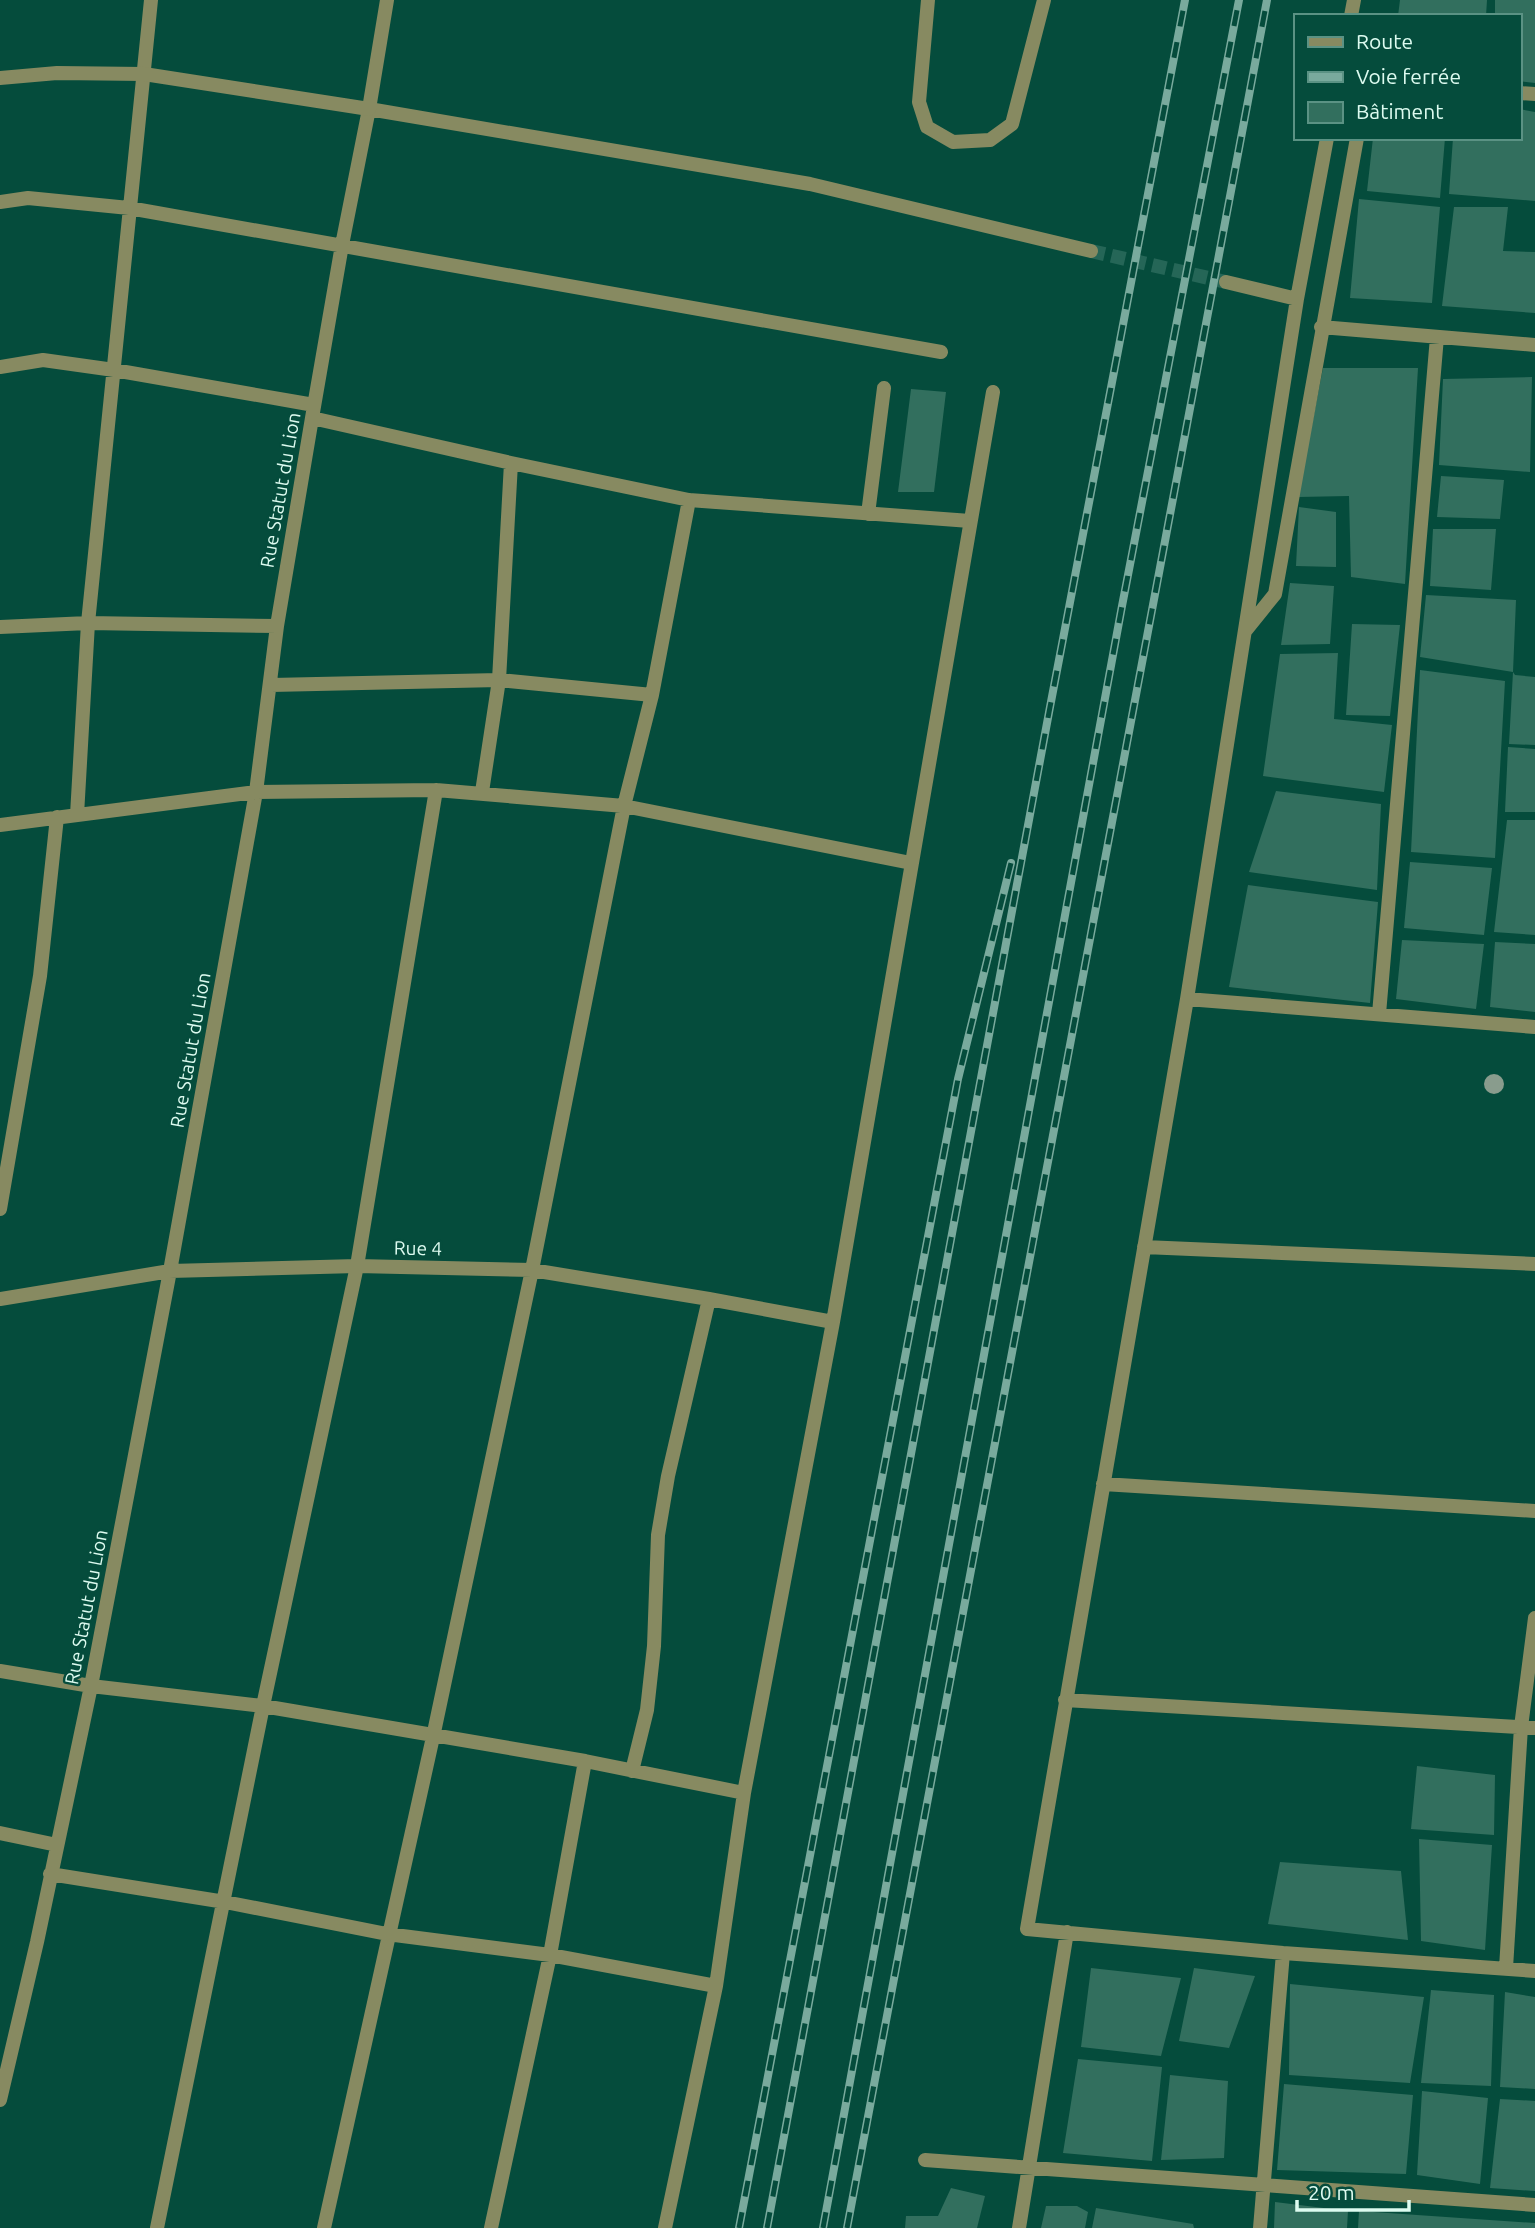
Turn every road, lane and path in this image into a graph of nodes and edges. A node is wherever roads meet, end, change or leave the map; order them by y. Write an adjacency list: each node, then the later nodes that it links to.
1 (151, 0): 5 (street)
2 (387, 0): 7 (street, Rue Statut du Lion)
3 (928, 0): 4 (street)
4 (1044, 0)
5 (144, 74): 6 (street); 7 (street); 11 (street)
6 (0, 78)
7 (369, 109): 12 (street, Rue Statut du Lion); 13 (street)
8 (1327, 140): 15 (street)
9 (1357, 140): 16 (street)
10 (0, 202): 11 (street)
11 (129, 208): 12 (street); 21 (street)
12 (342, 246): 19 (street); 24 (street, Rue Statut du Lion)
13 (1091, 251)
14 (1226, 282): 15 (street)
15 (1297, 299): 32 (street)
16 (1321, 327): 17 (street); 32 (street)
17 (1437, 337): 18 (street); 45 (street)
18 (1535, 345)
19 (941, 352)
20 (0, 367): 21 (street)
21 (114, 370): 24 (street); 29 (street)
22 (884, 388): 27 (street)
23 (993, 392): 28 (street)
24 (313, 412): 25 (street); 30 (street, Rue Statut du Lion)
25 (511, 463): 26 (street); 33 (street)
26 (689, 500): 27 (street); 35 (street)
27 (868, 514): 28 (street)
28 (970, 521): 43 (street)
29 (88, 623): 30 (street); 31 (street); 40 (street)
30 (277, 626): 34 (street, Rue Statut du Lion)
31 (0, 627)
32 (1245, 631): 44 (street)
33 (499, 680): 34 (street); 35 (street); 38 (street)
34 (271, 685): 37 (street, Rue Statut du Lion)
35 (652, 695): 39 (street)
36 (436, 789): 37 (street); 38 (street); 50 (street)
37 (256, 792): 40 (street); 52 (street, Rue Statut du Lion)
38 (482, 792): 39 (street)
39 (624, 806): 43 (street); 51 (street)
40 (77, 815): 41 (street)
41 (57, 817): 42 (street); 47 (street)
42 (0, 825)
43 (911, 863): 55 (street)
44 (1187, 999): 45 (street); 48 (street)
45 (1379, 1014): 46 (street)
46 (1535, 1027)
47 (0, 1209)
48 (1143, 1247): 49 (street); 56 (street)
49 (1535, 1264)
50 (357, 1266): 51 (street, Rue 4); 52 (street, Rue 4); 62 (street)
51 (532, 1270): 53 (street, Rue 4); 64 (street)
52 (170, 1271): 54 (street, Rue 4); 60 (street, Rue Statut du Lion)
53 (709, 1298): 55 (street, Rue 4); 66 (street)
54 (0, 1299)
55 (833, 1322): 67 (street)
56 (1103, 1484): 57 (street); 61 (street)
57 (1535, 1511)
58 (1535, 1618): 63 (street)
59 (0, 1671): 60 (street)
60 (91, 1686): 62 (street); 69 (street, Rue Statut du Lion)
61 (1065, 1700): 63 (street); 72 (street)
62 (262, 1706): 64 (street); 71 (street)
63 (1528, 1728): 76 (street)
64 (433, 1737): 65 (street); 73 (street)
65 (585, 1761): 66 (street); 75 (street)
66 (632, 1772): 67 (street)
67 (744, 1793): 78 (street)
68 (0, 1833): 69 (street)
69 (57, 1845): 70 (street, Rue Statut du Lion)
70 (50, 1874): 71 (street); 79 (street, Rue Statut du Lion)
71 (225, 1902): 73 (street); 85 (street)
72 (1067, 1932): 74 (street); 82 (street)
73 (387, 1934): 75 (street); 86 (street)
74 (1283, 1953): 76 (street); 83 (street)
75 (550, 1955): 78 (street); 87 (street)
76 (1506, 1968): 77 (street)
77 (1535, 1971)
78 (716, 1986): 88 (street)
79 (4, 2064): 80 (street, Rue Statut du Lion)
80 (0, 2101)
81 (925, 2160): 82 (street)
82 (1029, 2168): 83 (street); 89 (street)
83 (1264, 2185): 84 (street); 90 (street)
84 (1535, 2205)
85 (157, 2228)
86 (324, 2228)
87 (491, 2228)
88 (665, 2228)
89 (1018, 2228)
90 (1261, 2228)

